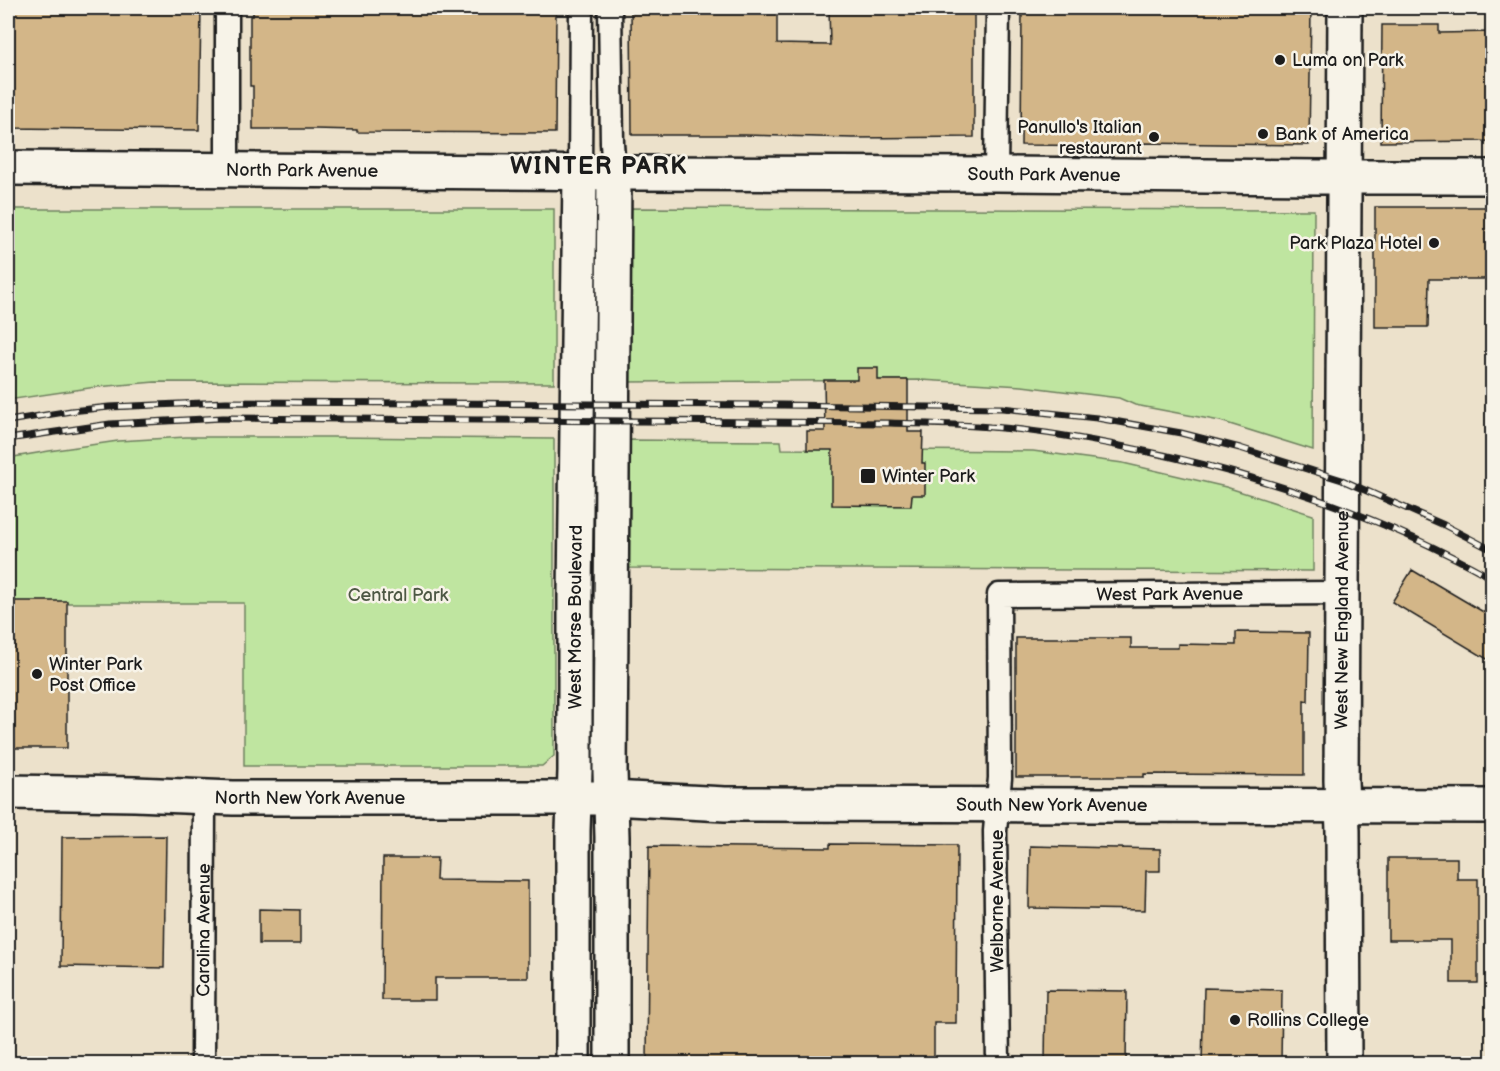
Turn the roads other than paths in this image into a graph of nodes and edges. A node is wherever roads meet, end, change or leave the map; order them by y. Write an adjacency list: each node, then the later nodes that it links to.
1 (227, 8): 7 (street)
2 (580, 8): 8 (street)
3 (610, 8): 8 (street)
4 (998, 8): 9 (street)
5 (1345, 8): 10 (street, West New England Avenue)
6 (8, 168): 7 (street, North Park Avenue)
7 (227, 169): 8 (street, North Park Avenue)
8 (597, 172): 9 (street, South Park Avenue); 14 (street, West Morse Boulevard); 15 (street, West Morse Boulevard)
9 (996, 174): 10 (street, South Park Avenue)
10 (1344, 177): 11 (street, South Park Avenue); 12 (street, West New England Avenue)
11 (1492, 177)
12 (1342, 593): 13 (street, West Park Avenue); 21 (street, West New England Avenue)
13 (999, 595): 20 (street, Welborne Avenue)
14 (575, 597): 15 (street); 18 (street, West Morse Boulevard)
15 (610, 597): 19 (street, West Morse Boulevard)
16 (8, 792): 17 (street, North New York Avenue)
17 (204, 797): 18 (street, North New York Avenue); 23 (street, Carolina Avenue)
18 (574, 798): 19 (street, North New York Avenue); 24 (street, West Morse Boulevard)
19 (611, 798): 20 (street, South New York Avenue); 25 (street, West Morse Boulevard)
20 (998, 806): 21 (street, South New York Avenue); 26 (street, Welborne Avenue)
21 (1342, 806): 22 (street, South New York Avenue); 27 (street, West New England Avenue)
22 (1492, 806)
23 (203, 1064)
24 (573, 1064)
25 (612, 1064)
26 (998, 1064)
27 (1344, 1064)

